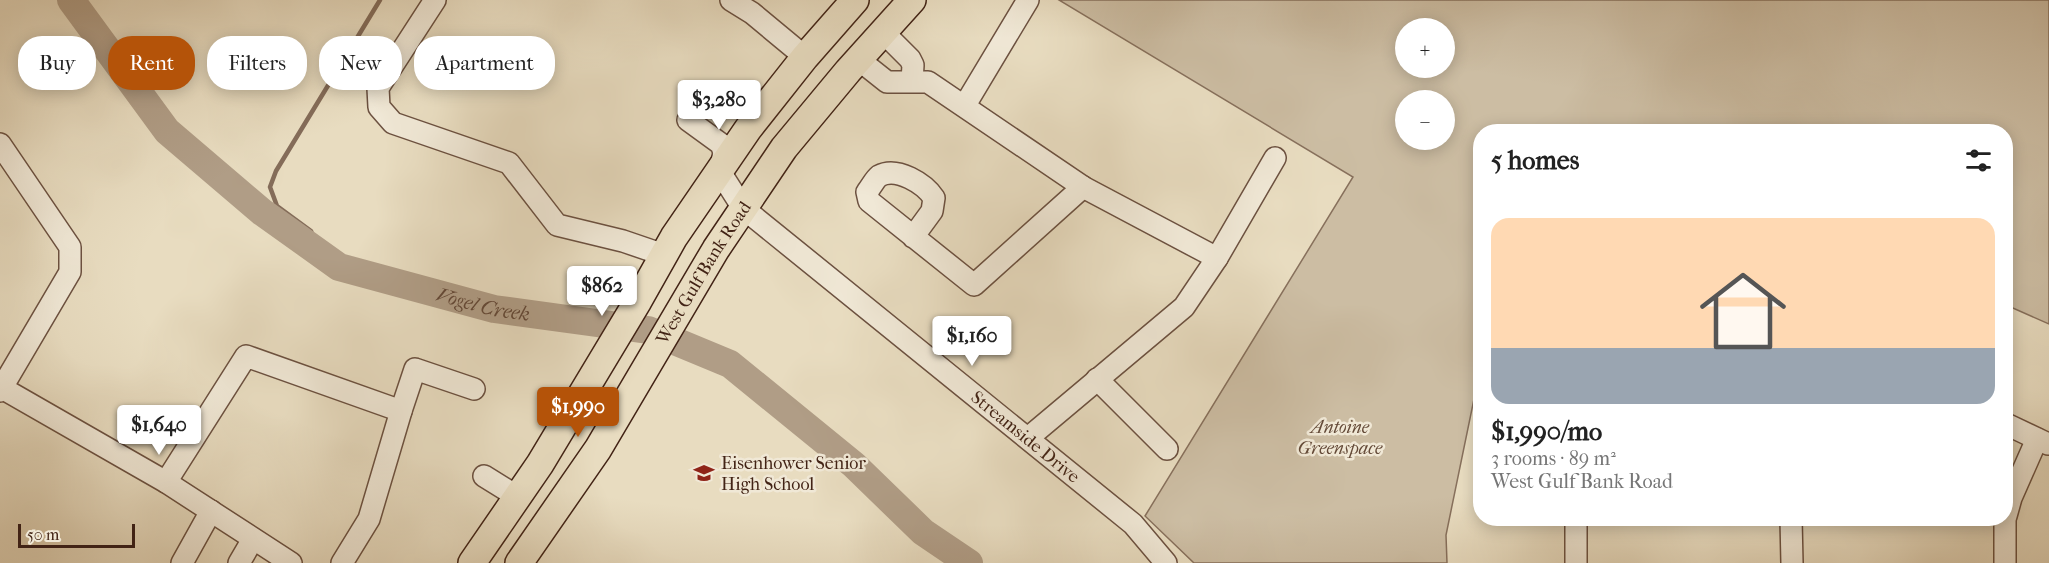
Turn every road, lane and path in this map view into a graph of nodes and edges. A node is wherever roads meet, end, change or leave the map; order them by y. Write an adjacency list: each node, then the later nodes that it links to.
1 (435, 0): 18 (street)
2 (731, 0): 7 (street)
3 (855, 0): 7 (main road)
4 (912, 0): 6 (main road, West Gulf Bank Road)
5 (1028, 0): 10 (street)
6 (883, 32): 8 (main road, West Gulf Bank Road); 9 (street)
7 (805, 57): 14 (main road)
8 (858, 59): 9 (street); 16 (main road, West Gulf Bank Road)
9 (912, 81): 10 (street)
10 (965, 105): 15 (street)
11 (688, 120): 14 (street)
12 (0, 144): 21 (street)
13 (1275, 158): 19 (street)
14 (720, 172): 16 (street, Streamside Drive); 18 (main road)
15 (1083, 187): 17 (street); 19 (street)
16 (743, 208): 26 (main road, West Gulf Bank Road); 27 (street, Streamside Drive)
17 (914, 237)
18 (664, 255): 23 (main road)
19 (1217, 258): 20 (street)
20 (1097, 379): 27 (street); 29 (street)
21 (1, 389): 31 (street)
22 (474, 389): 24 (street)
23 (574, 408): 26 (main road); 33 (main road)
24 (401, 411): 31 (street); 42 (street)
25 (2013, 427): 28 (street)
26 (609, 431): 44 (main road, West Gulf Bank Road)
27 (1029, 438): 45 (street, Streamside Drive)
28 (2043, 441): 32 (street)
29 (1167, 449)
30 (484, 476): 33 (street)
31 (166, 482): 34 (street)
32 (2013, 494)
33 (518, 497): 43 (main road)
34 (211, 511): 38 (street); 39 (street)
35 (1576, 526): 46 (street)
36 (1791, 526): 47 (street)
37 (2005, 526): 48 (street)
38 (253, 538): 40 (street); 41 (street)
39 (182, 563)
40 (239, 563)
41 (291, 563)
42 (342, 563)
43 (472, 563)
44 (519, 563)
45 (1166, 563)
46 (1576, 563)
47 (1792, 563)
48 (2005, 563)

